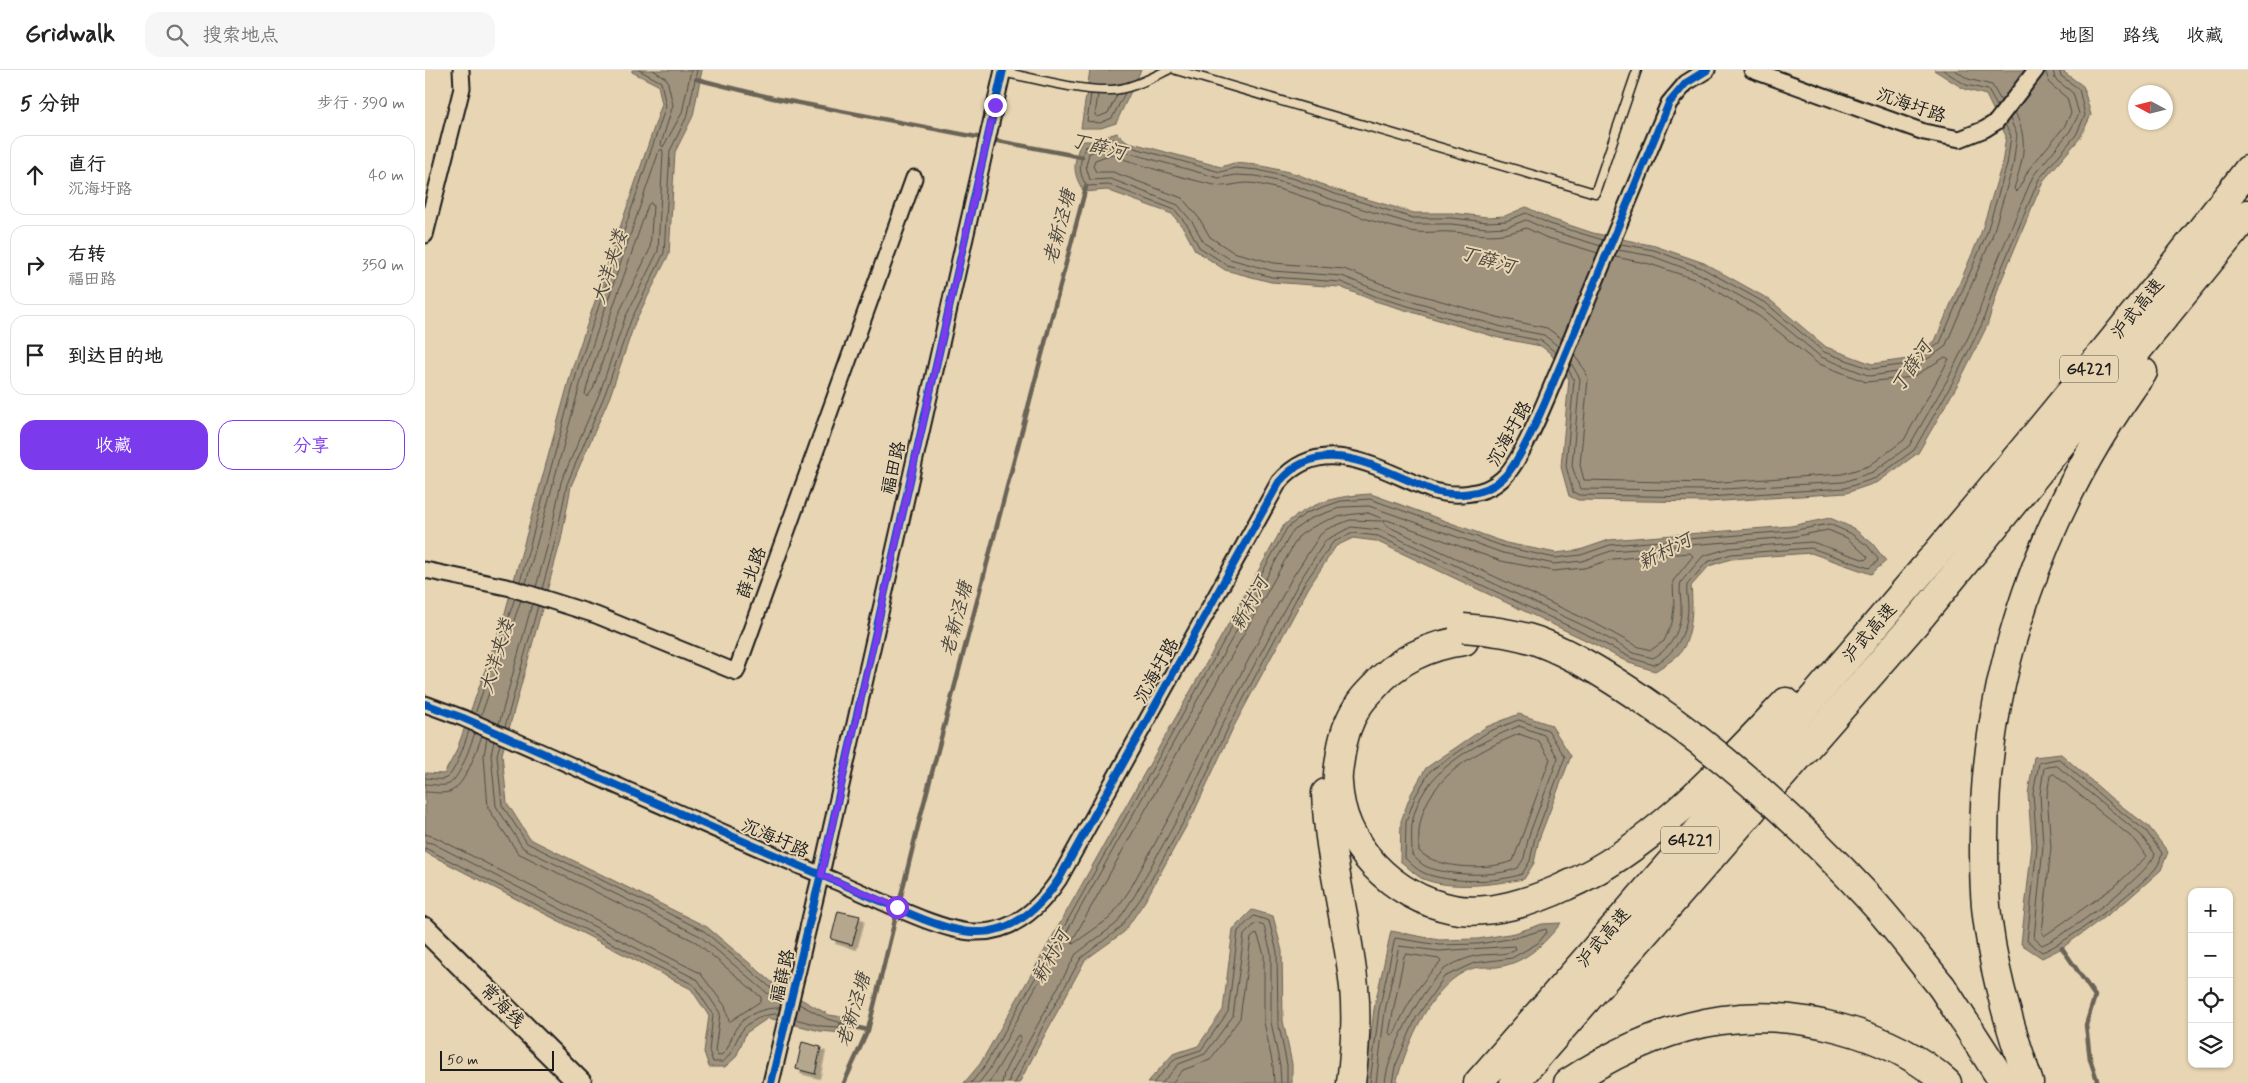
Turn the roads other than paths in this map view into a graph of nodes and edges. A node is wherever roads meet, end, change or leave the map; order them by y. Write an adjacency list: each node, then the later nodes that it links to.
1 (461, 70): 12 (street)
2 (1169, 70): 8 (lane)
3 (1176, 70): 4 (lane)
4 (1637, 70)
5 (1707, 70): 18 (street, 沉海圩路)
6 (1752, 70): 7 (street, 沉海圩路)
7 (2036, 70)
8 (1003, 71): 18 (street, 福田路)
9 (2248, 170): 14 (highway, 沪武高速 / G4221)
10 (914, 178): 15 (street, 薛北路)
11 (2248, 214): 25 (highway, 沪武高速 / G4221)
12 (425, 235)
13 (2248, 236): 30 (highway)
14 (1997, 480): 16 (highway); 24 (highway, 沪武高速 / G4221)
15 (425, 570)
16 (1463, 634): 20 (highway); 23 (highway)
17 (425, 704): 18 (street, 沉海圩路)
18 (821, 875): 22 (street, 福薛路)
19 (425, 929): 21 (main road, 常海线)
20 (1938, 991): 28 (highway); 29 (highway)
21 (580, 1083)
22 (771, 1083)
23 (1351, 1083)
24 (1478, 1083)
25 (1514, 1083)
26 (1568, 1083): 27 (highway)
27 (1947, 1083)
28 (1991, 1083)
29 (2003, 1083)
30 (2029, 1083)

